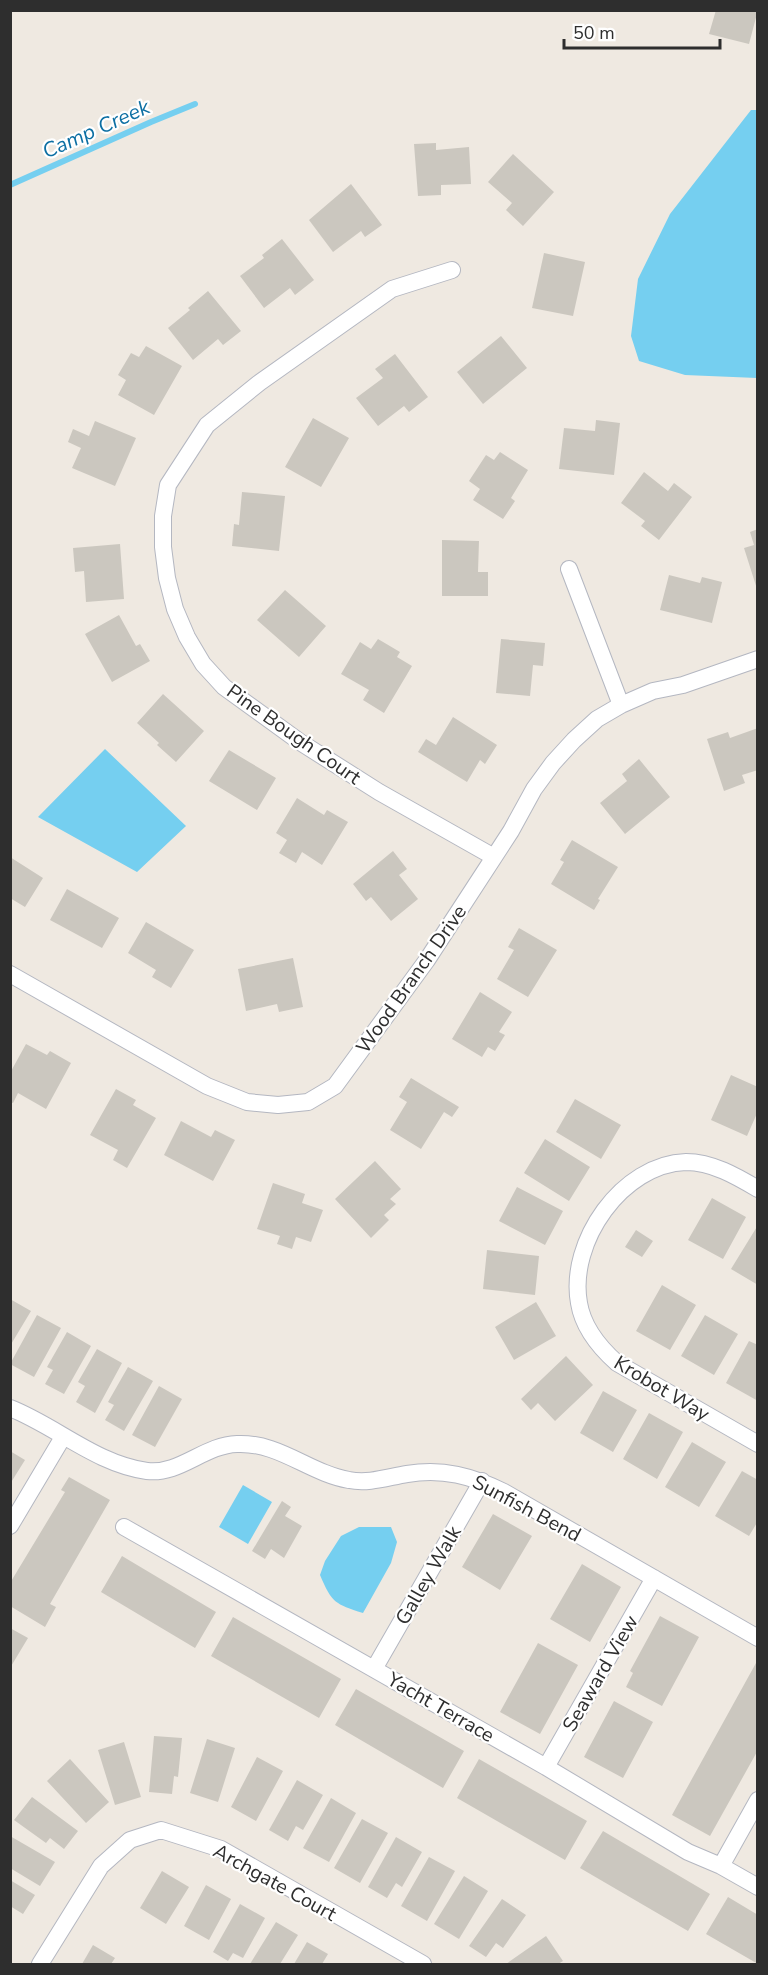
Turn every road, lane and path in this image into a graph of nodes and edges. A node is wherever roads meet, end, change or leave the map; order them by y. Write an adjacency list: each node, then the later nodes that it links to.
1 (452, 270): 5 (street, Pine Bough Court)
2 (569, 569): 4 (street)
3 (758, 658): 4 (street, Wood Branch Drive)
4 (621, 705): 5 (street, Wood Branch Drive)
5 (494, 857): 6 (street, Wood Branch Drive)
6 (10, 974)
7 (758, 1189): 10 (street, Krobot Way)
8 (10, 1407): 9 (street, Sunfish Bend)
9 (63, 1437): 11 (street, Sunfish Bend); 12 (street)
10 (758, 1444)
11 (482, 1481): 14 (street, Sunfish Bend); 16 (street, Galley Walk)
12 (10, 1526)
13 (124, 1527): 16 (street, Yacht Terrace)
14 (654, 1578): 15 (street, Sunfish Bend); 17 (street, Seaward View)
15 (758, 1638)
16 (374, 1669): 17 (street, Yacht Terrace)
17 (546, 1767): 19 (street, Yacht Terrace)
18 (758, 1800): 19 (street)
19 (721, 1866): 20 (street, Yacht Terrace)
20 (758, 1887)
21 (40, 1965): 22 (street, Archgate Court)
22 (423, 1965)

